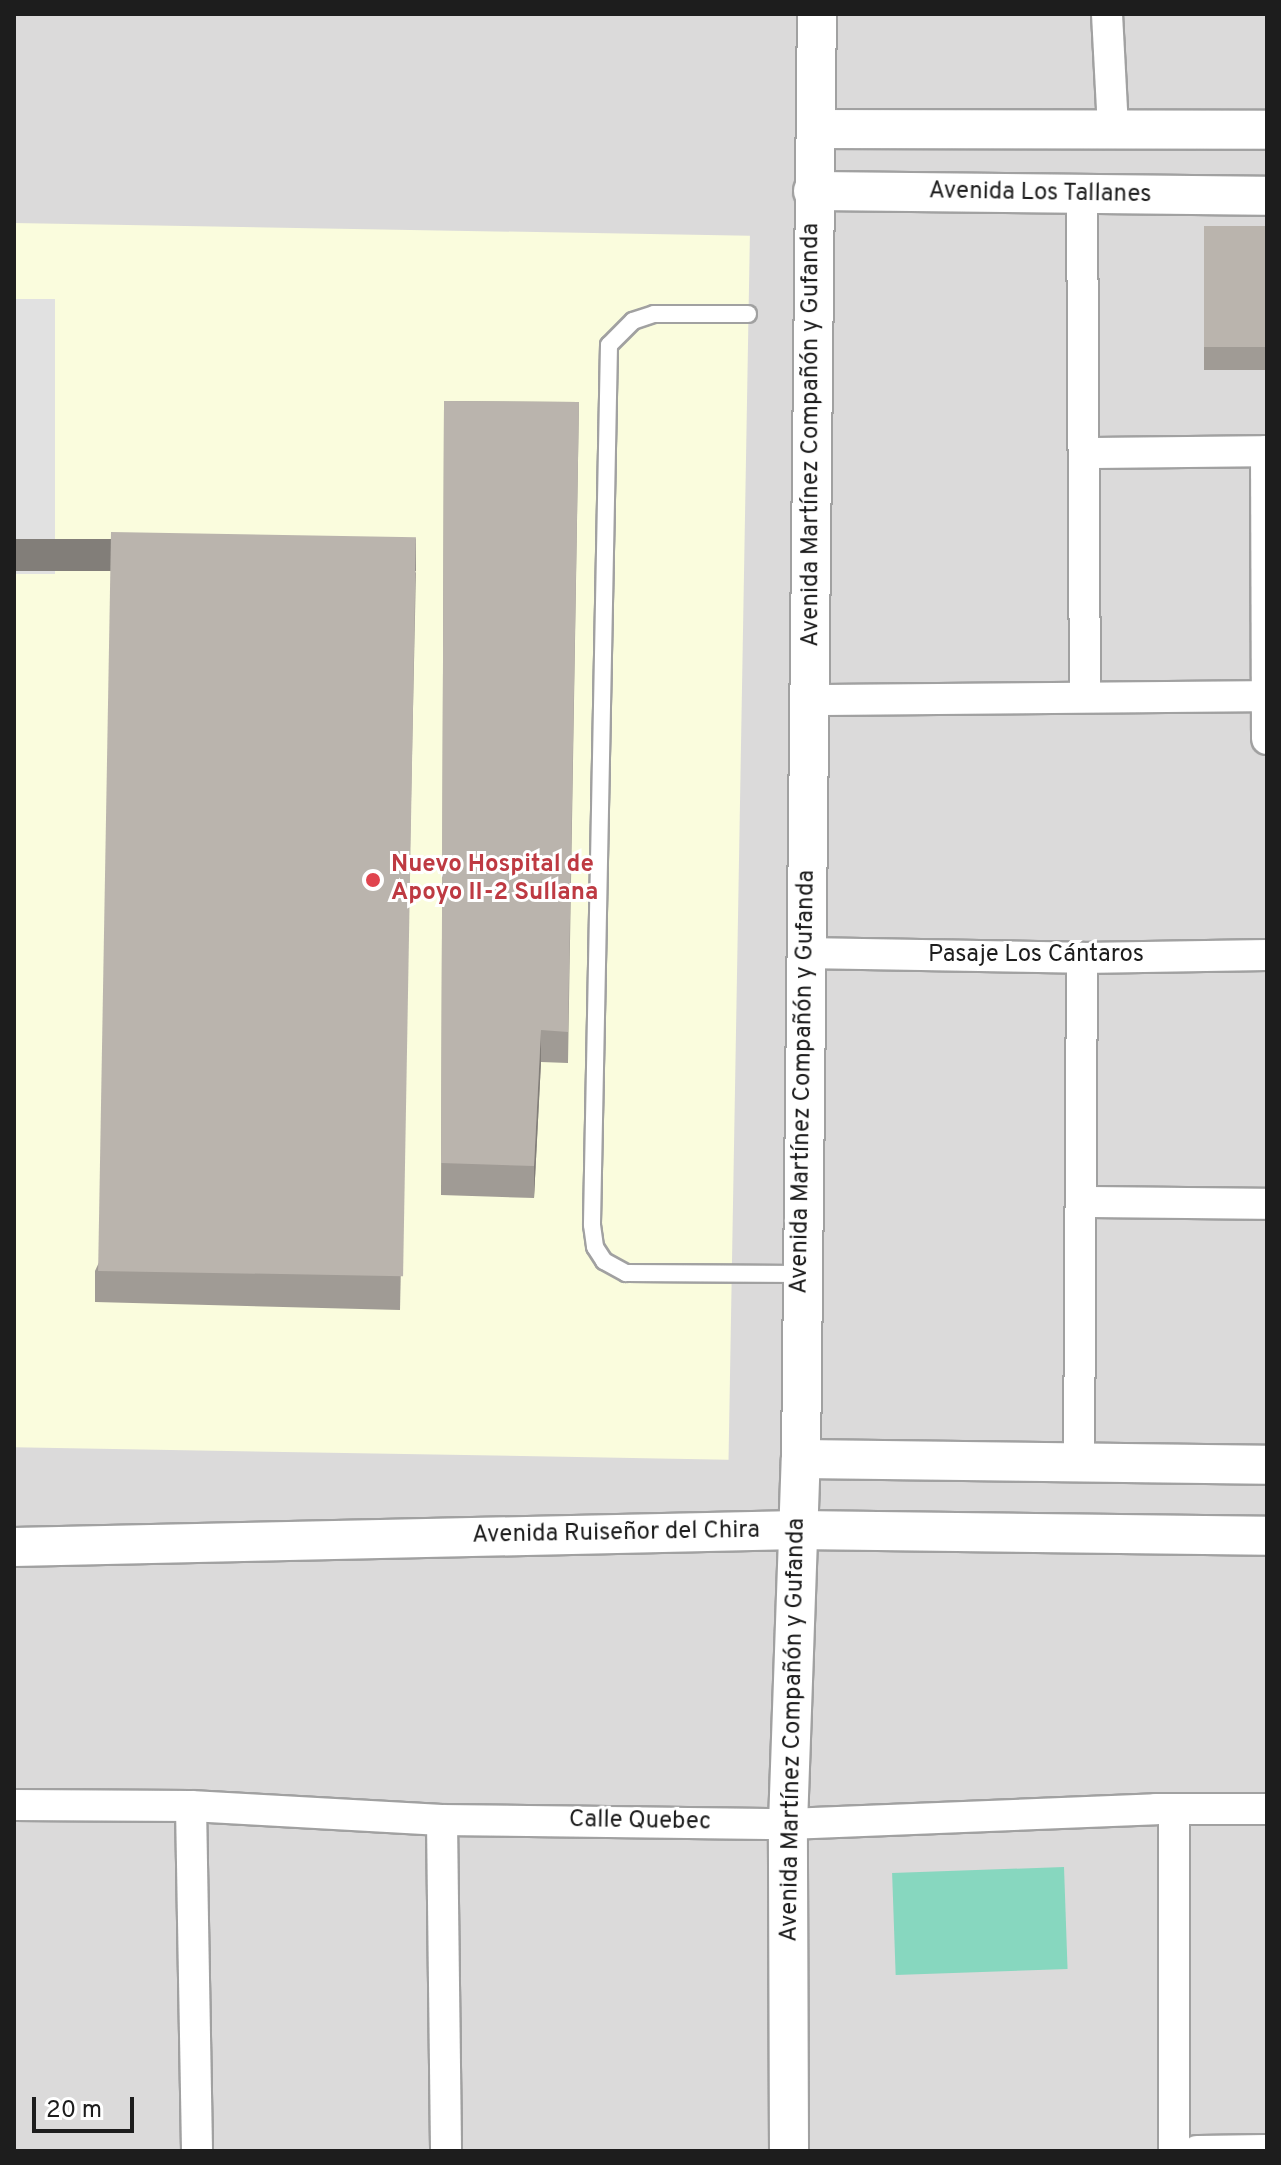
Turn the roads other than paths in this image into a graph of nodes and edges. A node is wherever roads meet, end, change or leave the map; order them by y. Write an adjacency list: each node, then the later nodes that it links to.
1 (817, 14): 3 (street, Avenida Martínez Compañón y Gufanda)
2 (1107, 14): 4 (street)
3 (818, 129): 4 (street); 6 (street, Avenida Martínez Compañón y Gufanda)
4 (1113, 129): 5 (street)
5 (1267, 130)
6 (813, 191): 7 (street, Avenida Los Tallanes); 14 (street, Avenida Martínez Compañón y Gufanda)
7 (1082, 194): 8 (street, Avenida Los Tallanes); 11 (street)
8 (1267, 196)
9 (748, 314): 21 (lane)
10 (1266, 451): 11 (street); 12 (street)
11 (1085, 453): 13 (street)
12 (1266, 696): 13 (street); 15 (street)
13 (1085, 697): 14 (street)
14 (810, 700): 16 (street, Avenida Martínez Compañón y Gufanda)
15 (1267, 739)
16 (804, 953): 18 (street, Pasaje Los Cántaros); 21 (street, Avenida Martínez Compañón y Gufanda)
17 (1267, 955): 18 (street, Pasaje Los Cántaros)
18 (1082, 958): 19 (street)
19 (1082, 1202): 20 (street); 23 (street)
20 (1267, 1204)
21 (802, 1274): 22 (street, Avenida Martínez Compañón y Gufanda)
22 (801, 1459): 23 (street); 25 (street, Avenida Martínez Compañón y Gufanda)
23 (1079, 1463): 24 (street)
24 (1267, 1465)
25 (798, 1530): 26 (street, Avenida Ruiseñor del Chira); 27 (street, Avenida Ruiseñor del Chira); 33 (street, Avenida Martínez Compañón y Gufanda)
26 (1267, 1536)
27 (14, 1547)
28 (14, 1805): 29 (street, Calle Quebec)
29 (191, 1806): 32 (street, Calle Quebec); 35 (street)
30 (1174, 1809): 31 (street, Calle Quebec); 33 (street, Calle Quebec); 38 (street)
31 (1267, 1809)
32 (442, 1820): 33 (street, Calle Quebec); 36 (street)
33 (788, 1824): 37 (street, Avenida Martínez Compañón y Gufanda)
34 (1267, 2150): 39 (street)
35 (197, 2151)
36 (446, 2151)
37 (789, 2151)
38 (1174, 2151)
39 (1197, 2151)

